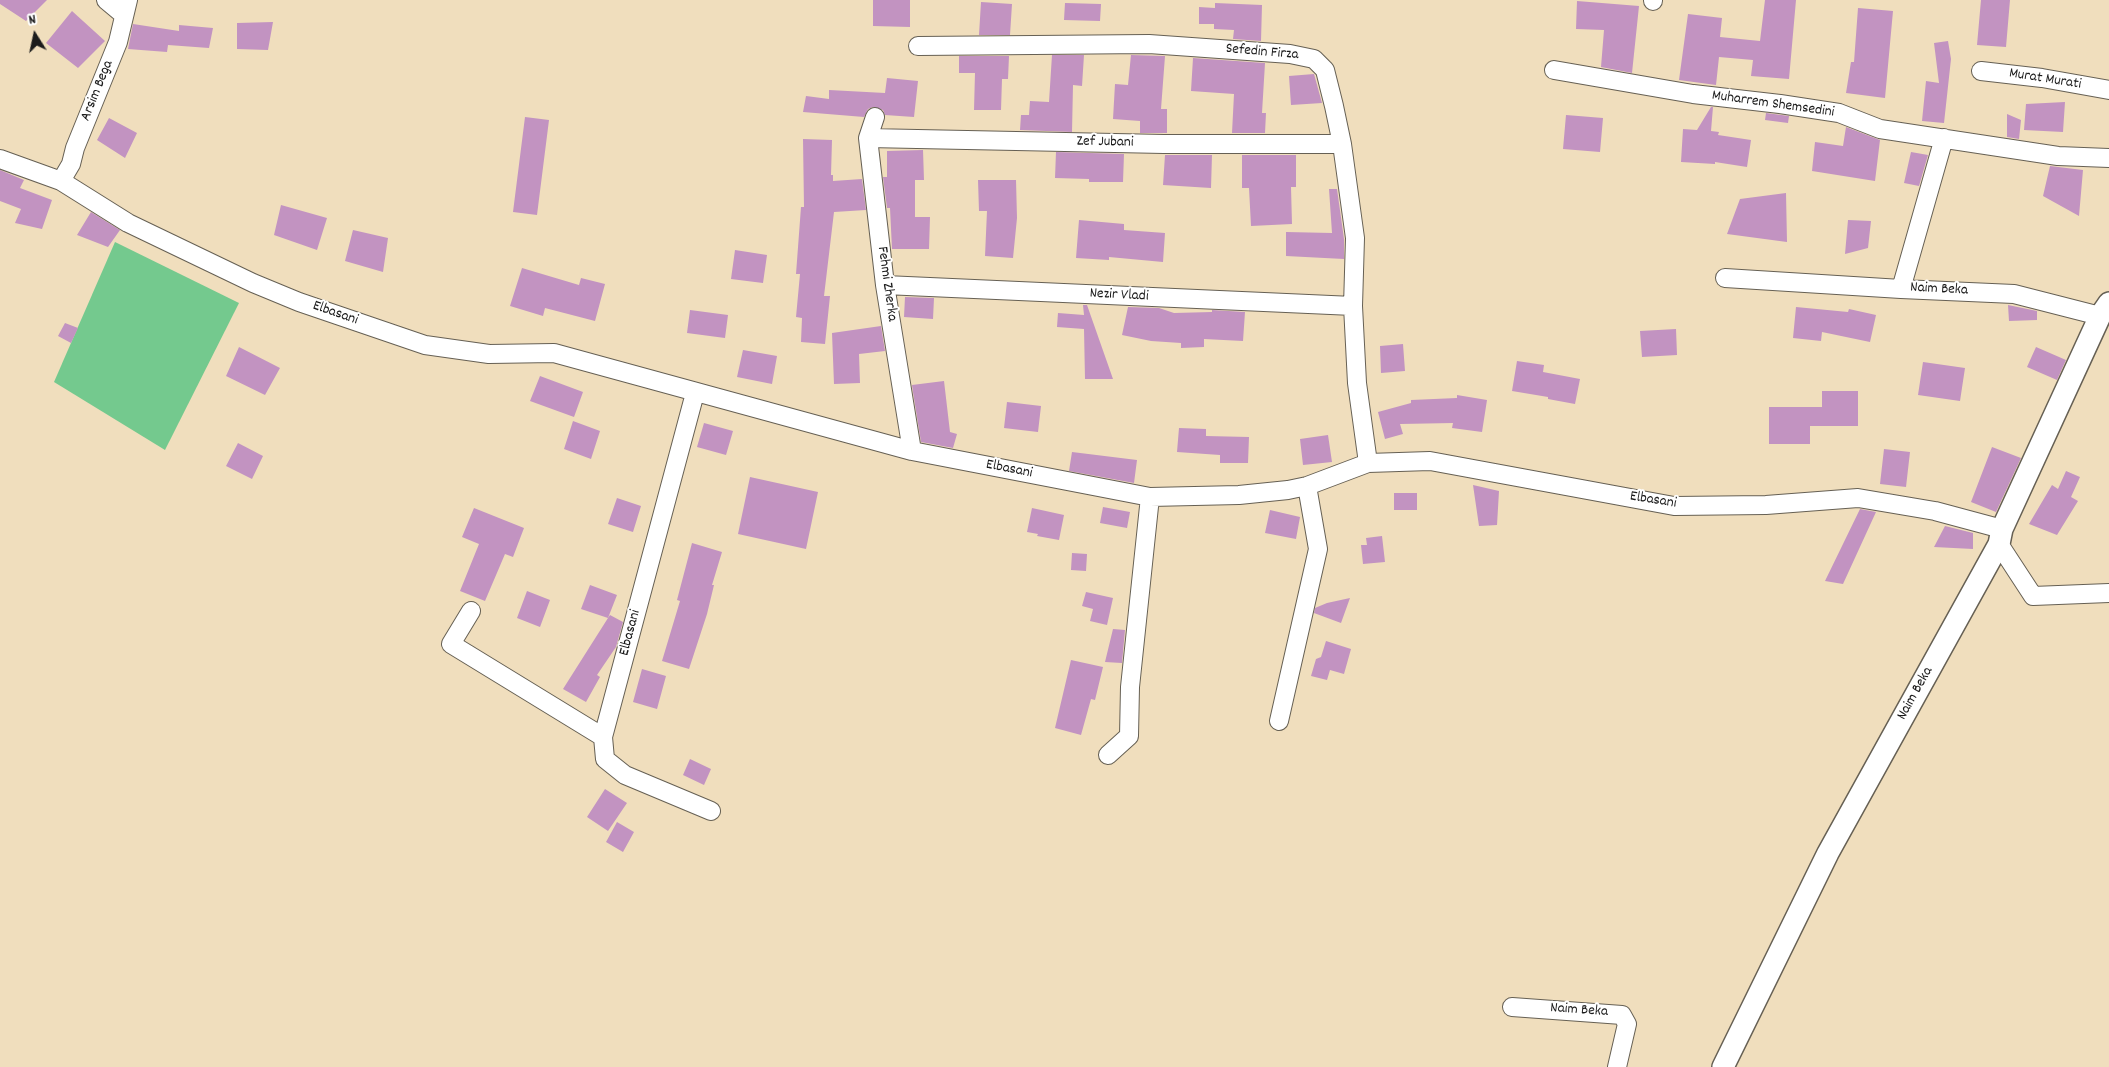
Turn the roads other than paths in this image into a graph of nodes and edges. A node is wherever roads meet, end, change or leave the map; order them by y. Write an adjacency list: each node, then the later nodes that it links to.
1 (106, 0): 2 (street)
2 (126, 7): 13 (street, Arsim Bega)
3 (918, 46): 10 (street, Sefedin Firza)
4 (1554, 70): 9 (street, Muharrem Shemsedini)
5 (1981, 71): 6 (street, Murat Murati)
6 (2109, 90)
7 (875, 117): 8 (street, Fehmi Zherka)
8 (868, 138): 10 (street, Zef Jubani); 15 (street, Fehmi Zherka)
9 (1944, 138): 11 (street, Muharrem Shemsedini); 16 (street, Naim Beka)
10 (1342, 144): 17 (street, Sefedin Firza)
11 (2109, 158)
12 (0, 159): 13 (street, Elbasani)
13 (61, 181): 19 (street, Elbasani)
14 (1724, 278): 16 (street)
15 (885, 285): 17 (street, Nezir Vladi); 20 (street, Fehmi Zherka)
16 (1901, 289): 18 (street, Naim Beka)
17 (1353, 306): 21 (street, Sefedin Firza)
18 (2105, 309): 24 (street, Naim Beka)
19 (695, 393): 20 (street, Elbasani); 28 (street, Elbasani)
20 (912, 451): 23 (street, Elbasani)
21 (1368, 463): 22 (street, Elbasani); 24 (street, Elbasani)
22 (1307, 486): 23 (street, Elbasani); 27 (street)
23 (1150, 497): 29 (street)
24 (2001, 537): 25 (street); 33 (street, Naim Beka)
25 (2109, 593)
26 (471, 611): 28 (street)
27 (1279, 721)
28 (603, 737): 30 (street, Elbasani)
29 (1108, 754)
30 (711, 811)
31 (1512, 1007): 32 (street, Naim Beka)
32 (1618, 1067)
33 (1723, 1067)

